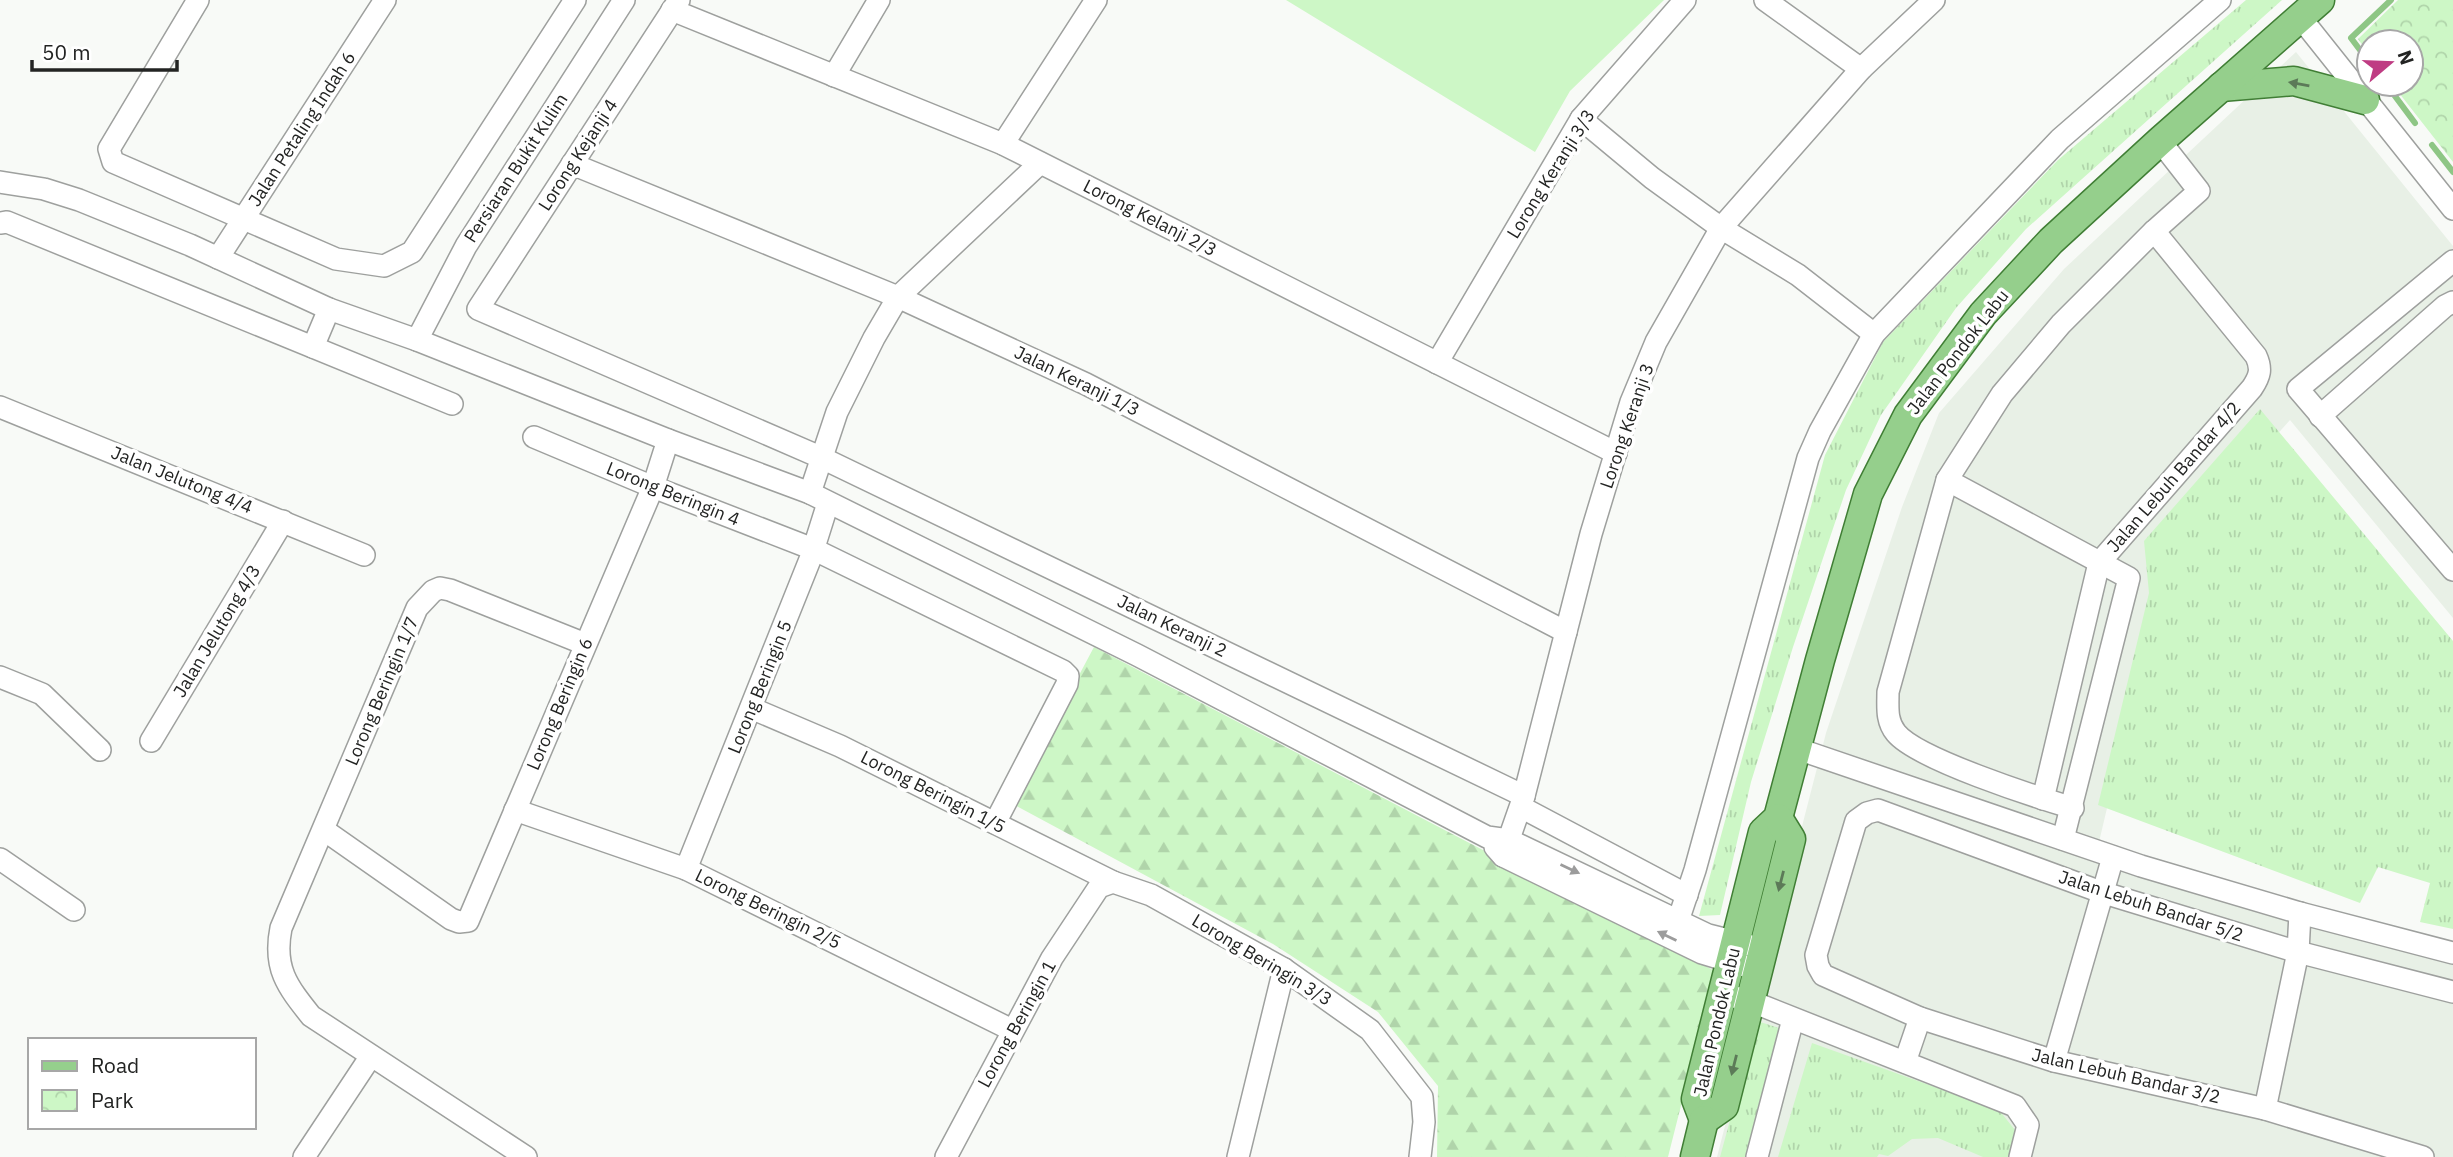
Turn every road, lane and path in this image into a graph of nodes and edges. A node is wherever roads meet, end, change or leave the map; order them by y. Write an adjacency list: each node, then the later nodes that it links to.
1 (198, 0): 24 (street)
2 (385, 0): 24 (street, Jalan Petaling Indah 6)
3 (575, 0): 24 (street)
4 (624, 0): 35 (street, Persiaran Bukit Kulim)
5 (879, 0): 14 (street)
6 (1096, 0): 19 (street)
7 (1685, 0): 17 (street, Lorong Keranji 3/3)
8 (1765, 0): 13 (street)
9 (1934, 0): 13 (street, Lorong Keranji 3)
10 (2220, 0): 34 (street)
11 (676, 5): 14 (street, Lorong Kelanji 2/3); 21 (street, Lorong Kejanji 4)
12 (2310, 8): 15 (main road, Jalan Pondok Labu); 16 (street)
13 (1861, 69): 26 (street, Lorong Keranji 3)
14 (834, 76): 19 (street, Lorong Kelanji 2/3)
15 (2221, 87): 16 (main road, one-way to 15); 18 (main road, Jalan Pondok Labu)
16 (2365, 100): 23 (street)
17 (1581, 119): 26 (street); 37 (street, Lorong Keranji 3/3)
18 (2160, 141): 27 (street); 58 (main road, Jalan Pondok Labu)
19 (1003, 144): 20 (street, Lorong Kelanji 2/3)
20 (1040, 163): 30 (street, Lorong Beringin 5); 37 (street, Lorong Kelanji 2/3)
21 (572, 164): 30 (street, Jalan Keranji 1/3); 33 (street, Lorong Kejanji 4)
22 (0, 183): 28 (street)
23 (2453, 209)
24 (244, 219): 28 (street, Jalan Petaling Indah 6)
25 (0, 223): 36 (street)
26 (1721, 228): 34 (street); 43 (street, Lorong Keranji 3)
27 (2154, 231): 45 (street); 51 (street, Jalan Lebuh Bandar 4/2)
28 (218, 258): 32 (street)
29 (2453, 261): 40 (street)
30 (898, 297): 44 (street, Lorong Beringin 5); 53 (street, Jalan Keranji 1/3)
31 (2453, 302): 40 (street)
32 (329, 309): 35 (street); 36 (street)
33 (478, 309): 44 (street, Jalan Keranji 2)
34 (1874, 334): 74 (street)
35 (416, 340): 42 (street)
36 (313, 347): 38 (street)
37 (1437, 363): 43 (street, Lorong Kelanji 2/3)
38 (453, 404)
39 (0, 407): 48 (street, Jalan Jelutong 4/4)
40 (2320, 416): 52 (street)
41 (534, 437): 46 (street, Lorong Beringin 4)
42 (668, 440): 46 (street, Lorong Beringin 6); 47 (street)
43 (1616, 453): 53 (street, Lorong Keranji 3)
44 (820, 457): 47 (street, Lorong Beringin 5); 61 (street, Jalan Keranji 2)
45 (1947, 480): 51 (street); 60 (street)
46 (653, 487): 49 (street, Lorong Beringin 4); 54 (street, Lorong Beringin 6)
47 (819, 498): 49 (street, Lorong Beringin 5); 68 (street)
48 (283, 522): 50 (street, Jalan Jelutong 4/4); 57 (street, Jalan Jelutong 4/3)
49 (813, 549): 56 (street, Lorong Beringin 5); 65 (street, Lorong Beringin 4)
50 (364, 555)
51 (2099, 563): 60 (street, Jalan Lebuh Bandar 4/2); 62 (street)
52 (2453, 570)
53 (1566, 632): 61 (street, Lorong Keranji 3)
54 (586, 644): 63 (street, Lorong Beringin 6); 66 (street, Lorong Beringin 1/7)
55 (0, 677): 59 (street)
56 (751, 708): 65 (street, Lorong Beringin 1/5); 71 (street, Lorong Beringin 5)
57 (151, 741)
58 (1795, 748): 64 (main road, Jalan Pondok Labu); 67 (street)
59 (100, 750)
60 (2043, 799): 62 (street)
61 (1522, 802): 68 (street, Lorong Keranji 3); 74 (street, Jalan Keranji 2)
62 (2073, 808): 67 (street)
63 (515, 810): 66 (street, Lorong Beringin 6); 71 (street, Lorong Beringin 2/5)
64 (1778, 818): 79 (main road, Jalan Pondok Labu); 81 (main road, Jalan Pondok Labu, one-way to 81)
65 (995, 823): 72 (street, Lorong Beringin 1/5)
66 (324, 830): 90 (street, Lorong Beringin 1/7)
67 (2063, 839): 69 (street)
68 (1506, 848): 77 (street, one-way to 77); 79 (street, one-way to 68)
69 (2113, 857): 73 (street); 76 (street)
70 (0, 859): 75 (street)
71 (686, 869): 89 (street, Lorong Beringin 2/5)
72 (1113, 881): 82 (street, Lorong Beringin 3/3); 89 (street, Lorong Beringin 1)
73 (2101, 892): 78 (street, Jalan Lebuh Bandar 5/2); 83 (street, Jalan Lebuh Bandar 5/2); 91 (street)
74 (1687, 895): 77 (street)
75 (74, 910)
76 (2300, 913): 78 (street); 80 (street)
77 (1678, 921): 79 (street)
78 (2298, 952): 84 (street, Jalan Lebuh Bandar 5/2); 93 (street)
79 (1733, 953): 81 (street); 85 (main road, Jalan Pondok Labu)
80 (2453, 953)
81 (1761, 960): 86 (main road, Jalan Pondok Labu)
82 (1284, 969): 98 (street); 99 (street, Lorong Beringin 3/3)
83 (1834, 981): 87 (street, Jalan Lebuh Bandar 3/2)
84 (2453, 992)
85 (1723, 993): 86 (street); 94 (main road, Jalan Pondok Labu)
86 (1751, 1001): 88 (street); 94 (main road, Jalan Pondok Labu, one-way to 94)
87 (1920, 1018): 91 (street, Jalan Lebuh Bandar 3/2); 92 (street)
88 (1793, 1019): 92 (street); 101 (street)
89 (1012, 1031): 95 (street, Lorong Beringin 1)
90 (371, 1056): 96 (street); 97 (street, Lorong Beringin 1/7)
91 (2054, 1061): 93 (street, Jalan Lebuh Bandar 3/2)
92 (1905, 1062): 102 (street)
93 (2265, 1109): 103 (street, Jalan Lebuh Bandar 3/2)
94 (1704, 1120): 100 (main road)
95 (946, 1155)
96 (304, 1157)
97 (526, 1157)
98 (1238, 1157)
99 (1420, 1157)
100 (1695, 1157)
101 (1757, 1157)
102 (2020, 1157)
103 (2423, 1157)

